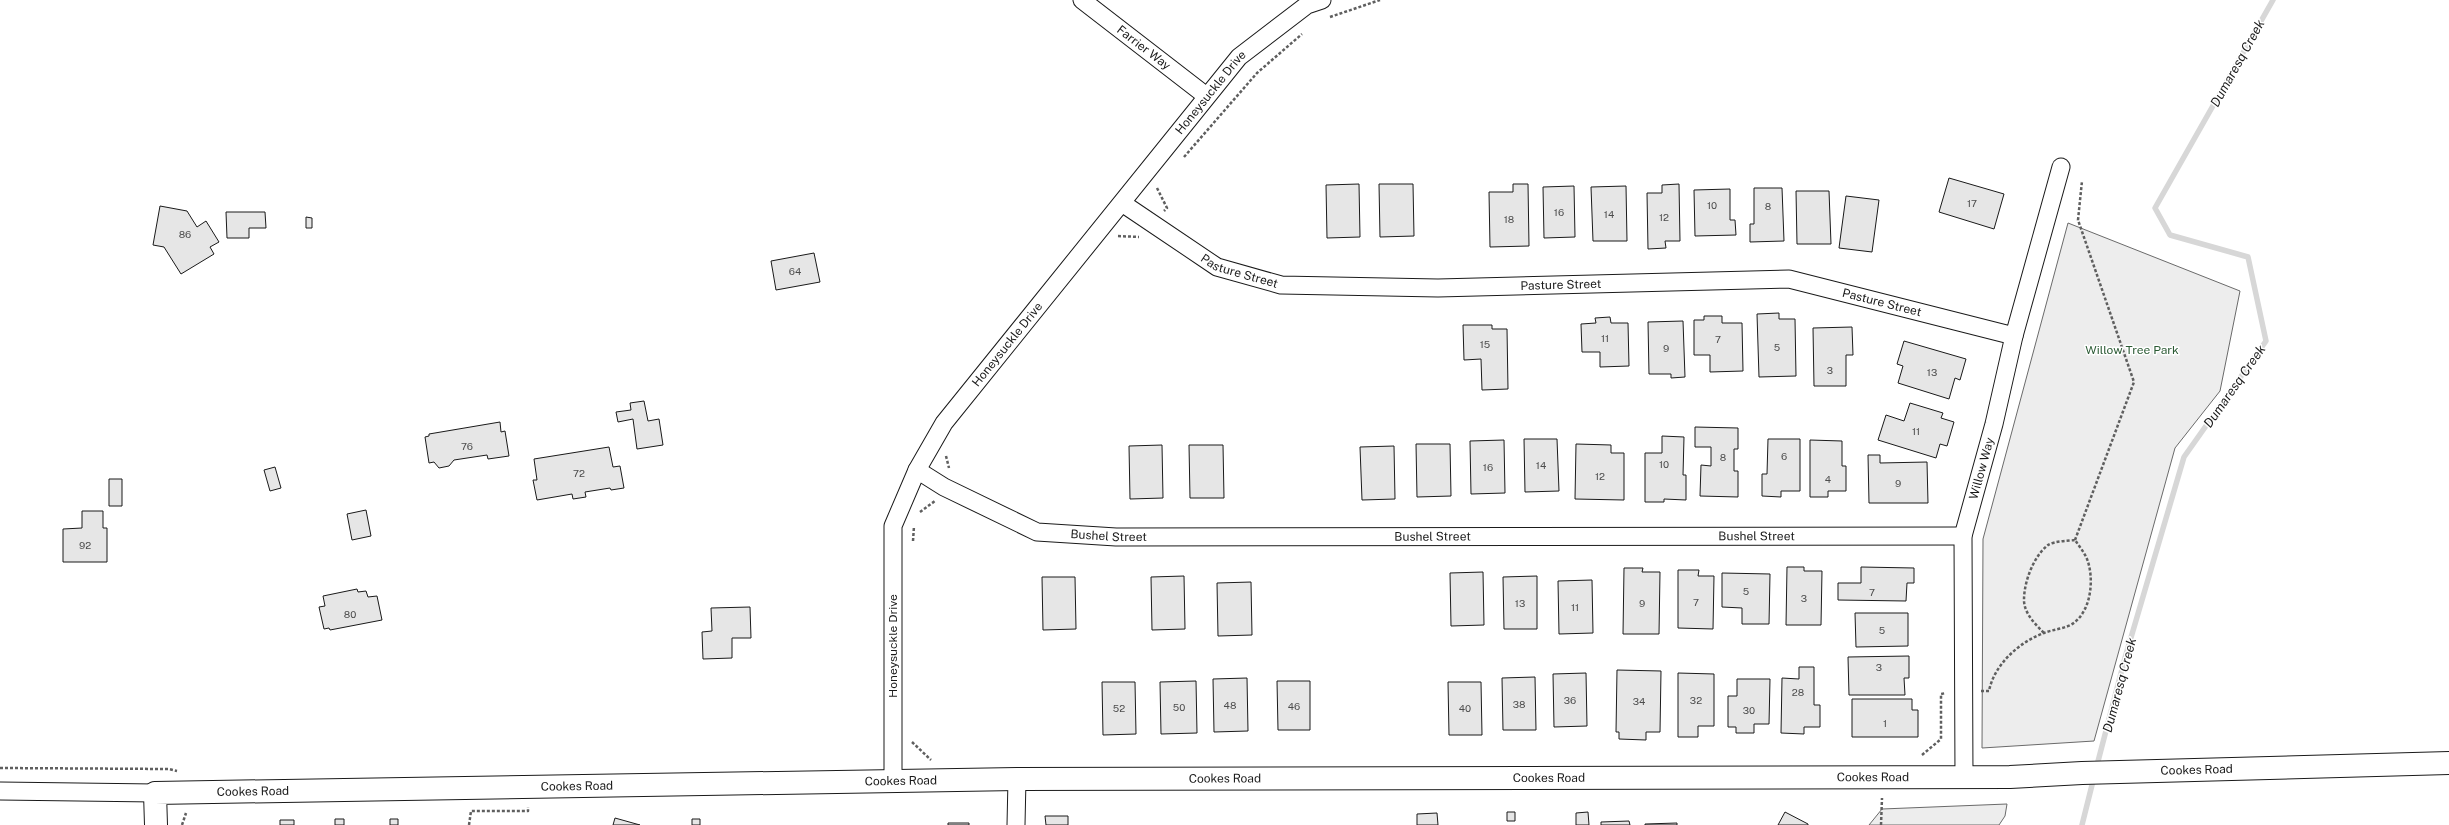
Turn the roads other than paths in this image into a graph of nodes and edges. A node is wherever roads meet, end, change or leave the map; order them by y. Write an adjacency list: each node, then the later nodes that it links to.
1 (1082, 0): 3 (street, Farrier Way)
2 (1322, 0): 3 (street, Honeysuckle Drive)
3 (1205, 95): 5 (street, Honeysuckle Drive)
4 (2061, 167): 6 (street, Willow Way)
5 (1122, 203): 6 (street, Pasture Street); 7 (street, Honeysuckle Drive)
6 (2014, 336): 8 (street, Willow Way)
7 (917, 470): 8 (street, Bushel Street); 12 (street, Honeysuckle Drive)
8 (1963, 536): 10 (street, Willow Way)
9 (2449, 763): 10 (street, Cookes Road)
10 (1964, 778): 11 (street, Cookes Road)
11 (1017, 779): 12 (street, Cookes Road); 16 (street)
12 (893, 781): 14 (street, Cookes Road)
13 (0, 791): 14 (street, Cookes Road)
14 (155, 793): 15 (street)
15 (156, 825)
16 (1016, 825)

